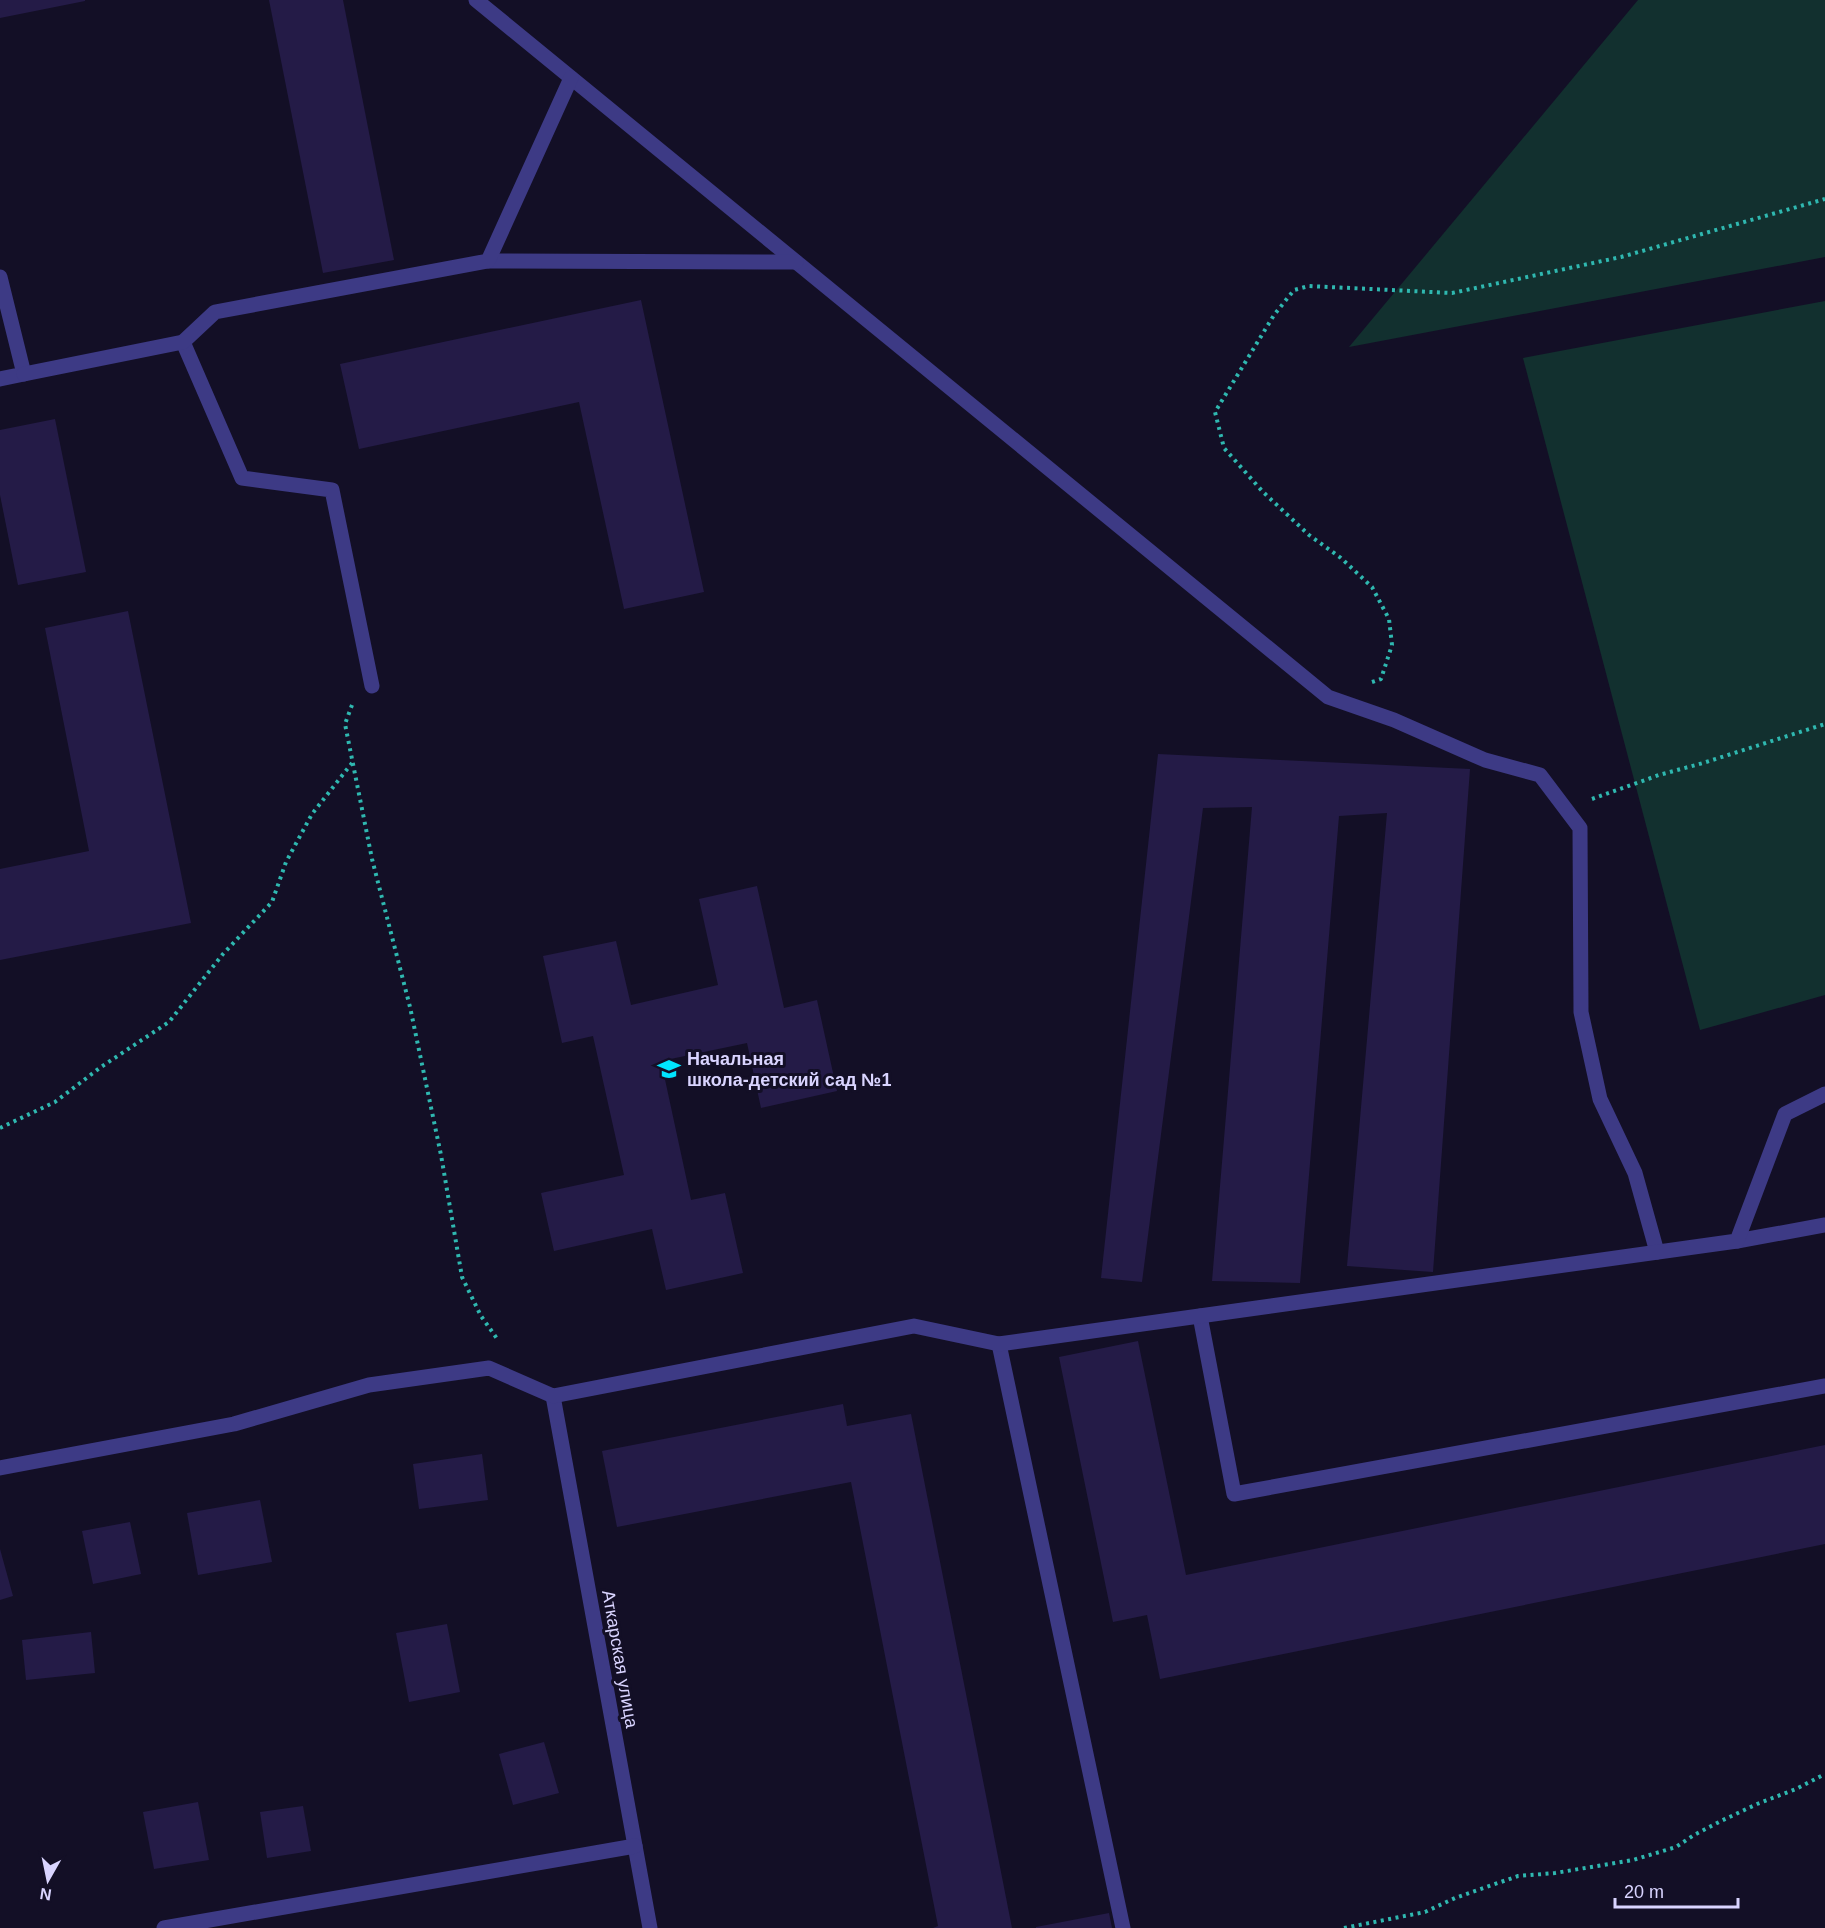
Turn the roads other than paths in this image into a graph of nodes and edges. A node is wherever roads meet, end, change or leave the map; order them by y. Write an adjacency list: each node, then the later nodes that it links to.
1 (476, 0): 2 (lane)
2 (571, 78): 3 (lane); 4 (lane)
3 (488, 261): 4 (lane); 6 (lane)
4 (796, 262): 13 (lane)
5 (0, 277): 7 (lane)
6 (183, 342): 7 (lane); 9 (lane)
7 (24, 374): 8 (lane)
8 (0, 379)
9 (372, 686)
10 (1825, 1094): 12 (lane)
11 (1825, 1225): 12 (lane)
12 (1737, 1241): 13 (lane)
13 (1657, 1252): 14 (lane)
14 (1200, 1316): 15 (lane); 16 (lane)
15 (999, 1344): 17 (lane); 22 (lane)
16 (1825, 1386)
17 (553, 1396): 18 (lane); 19 (lane, Аткарская улица)
18 (0, 1468)
19 (634, 1846): 20 (lane); 21 (lane, Аткарская улица)
20 (164, 1928)
21 (650, 1928)
22 (1123, 1928)

